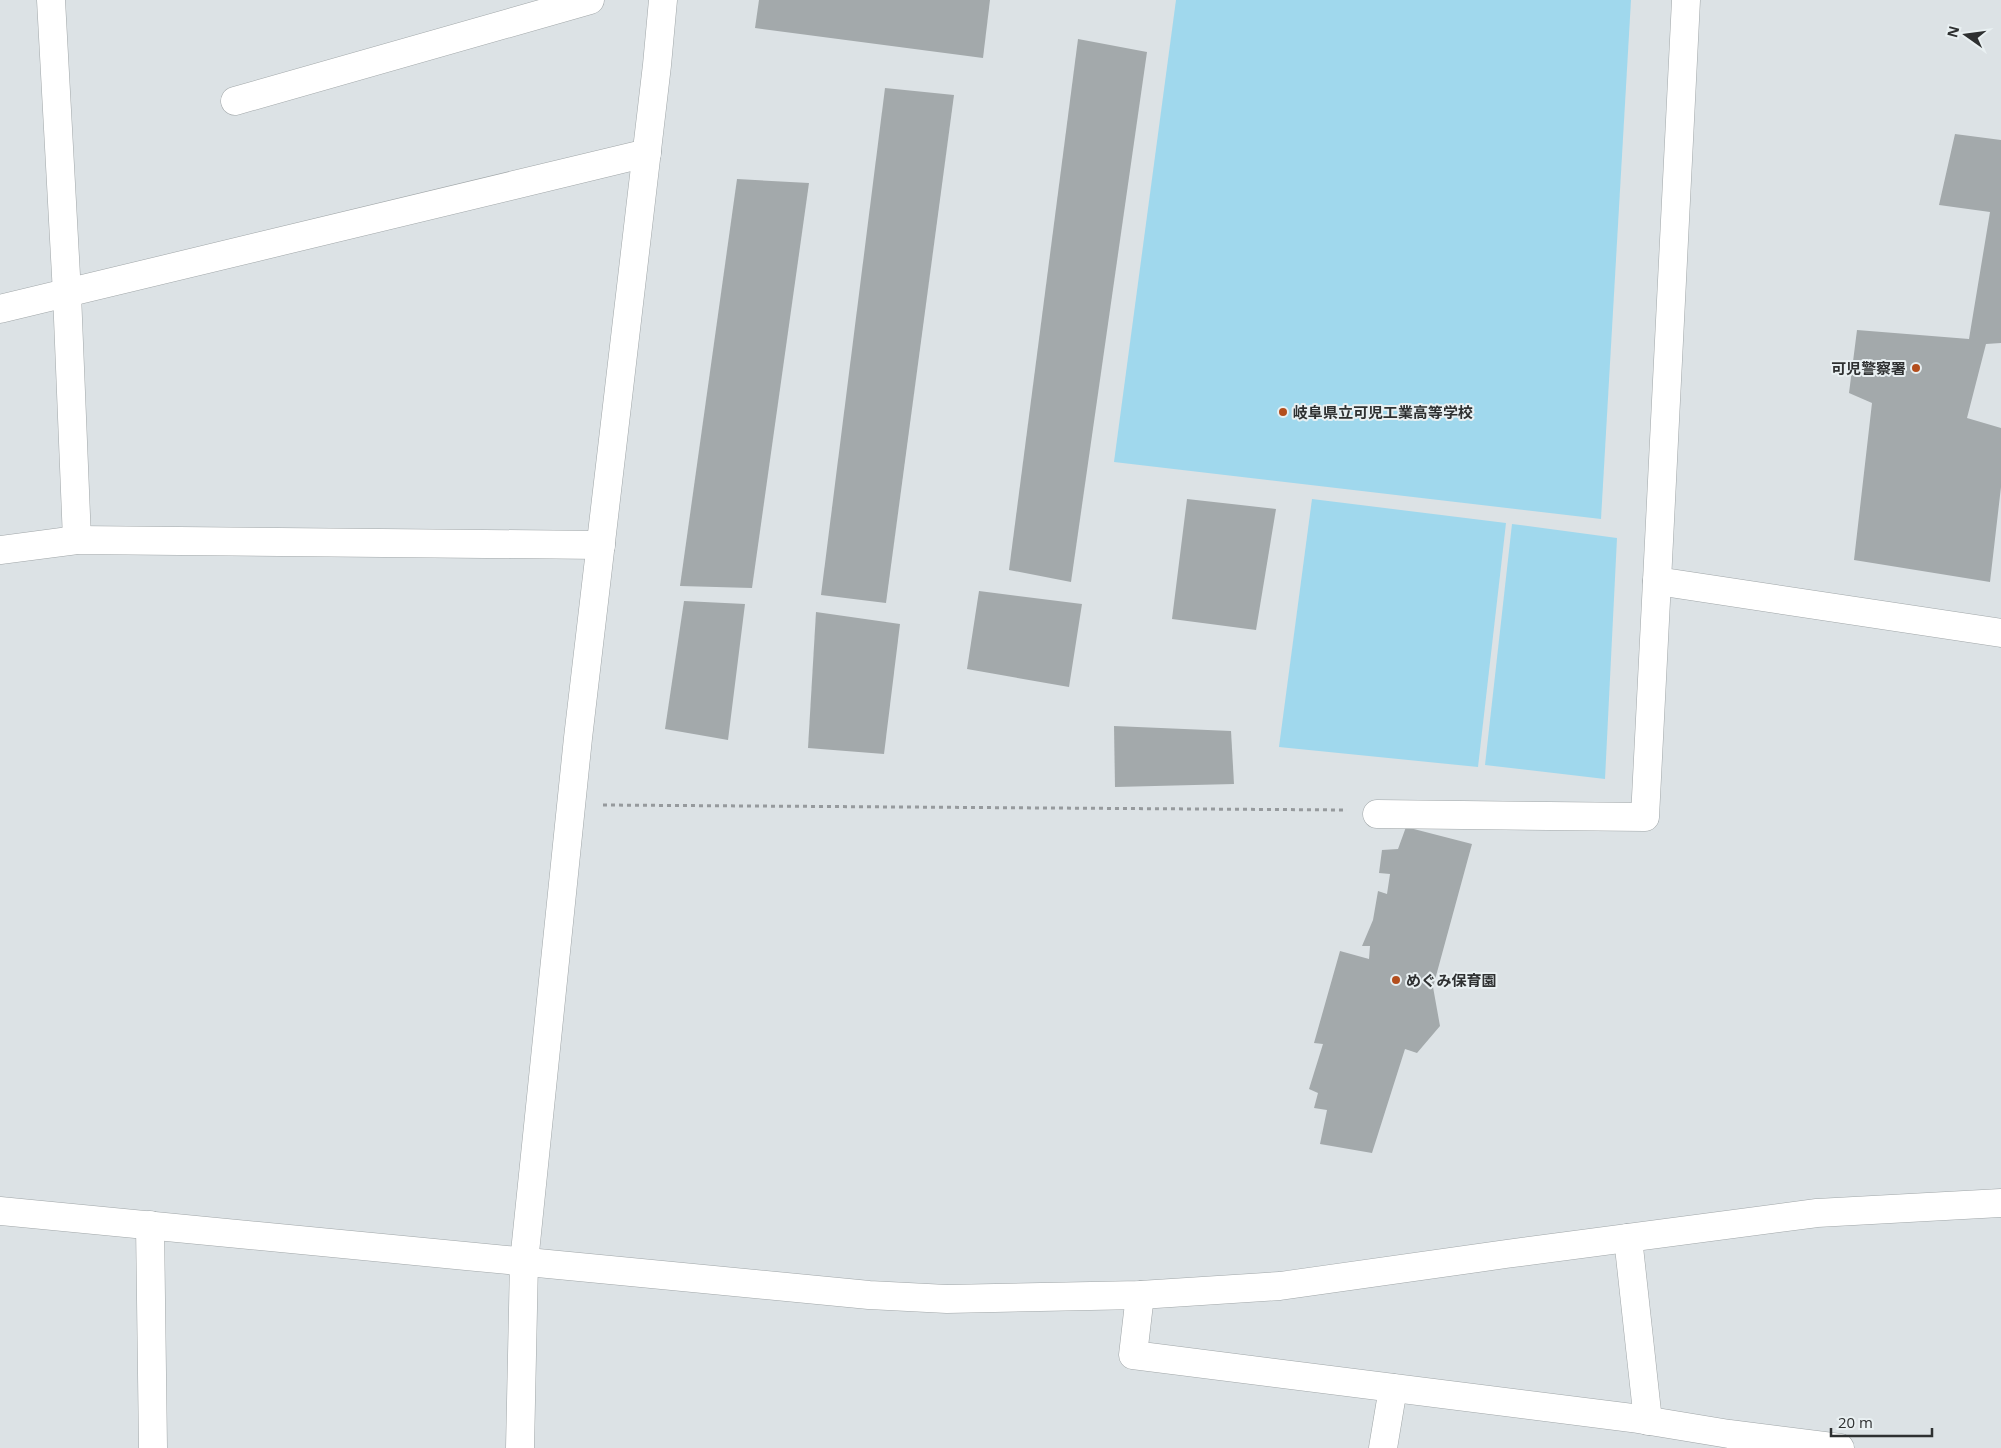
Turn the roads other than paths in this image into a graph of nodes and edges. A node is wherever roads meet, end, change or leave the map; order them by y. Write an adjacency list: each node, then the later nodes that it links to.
1 (51, 0): 7 (street)
2 (590, 0): 5 (street)
3 (663, 0): 6 (street)
4 (1686, 0): 12 (street)
5 (235, 101)
6 (647, 153): 7 (street); 10 (street)
7 (67, 294): 8 (street); 9 (street)
8 (0, 309)
9 (77, 540): 10 (street); 11 (street)
10 (600, 545): 19 (street)
11 (0, 550)
12 (1656, 582): 13 (street); 14 (street)
13 (2001, 633)
14 (1377, 814)
15 (2001, 1203): 18 (street)
16 (0, 1211): 17 (street)
17 (150, 1225): 19 (street); 23 (street)
18 (1628, 1238): 20 (street); 22 (street)
19 (524, 1262): 20 (street); 24 (street)
20 (1140, 1295): 21 (street)
21 (1392, 1388): 22 (street); 25 (street)
22 (1648, 1421): 26 (street)
23 (153, 1448)
24 (520, 1448)
25 (1383, 1448)
26 (1840, 1448)

